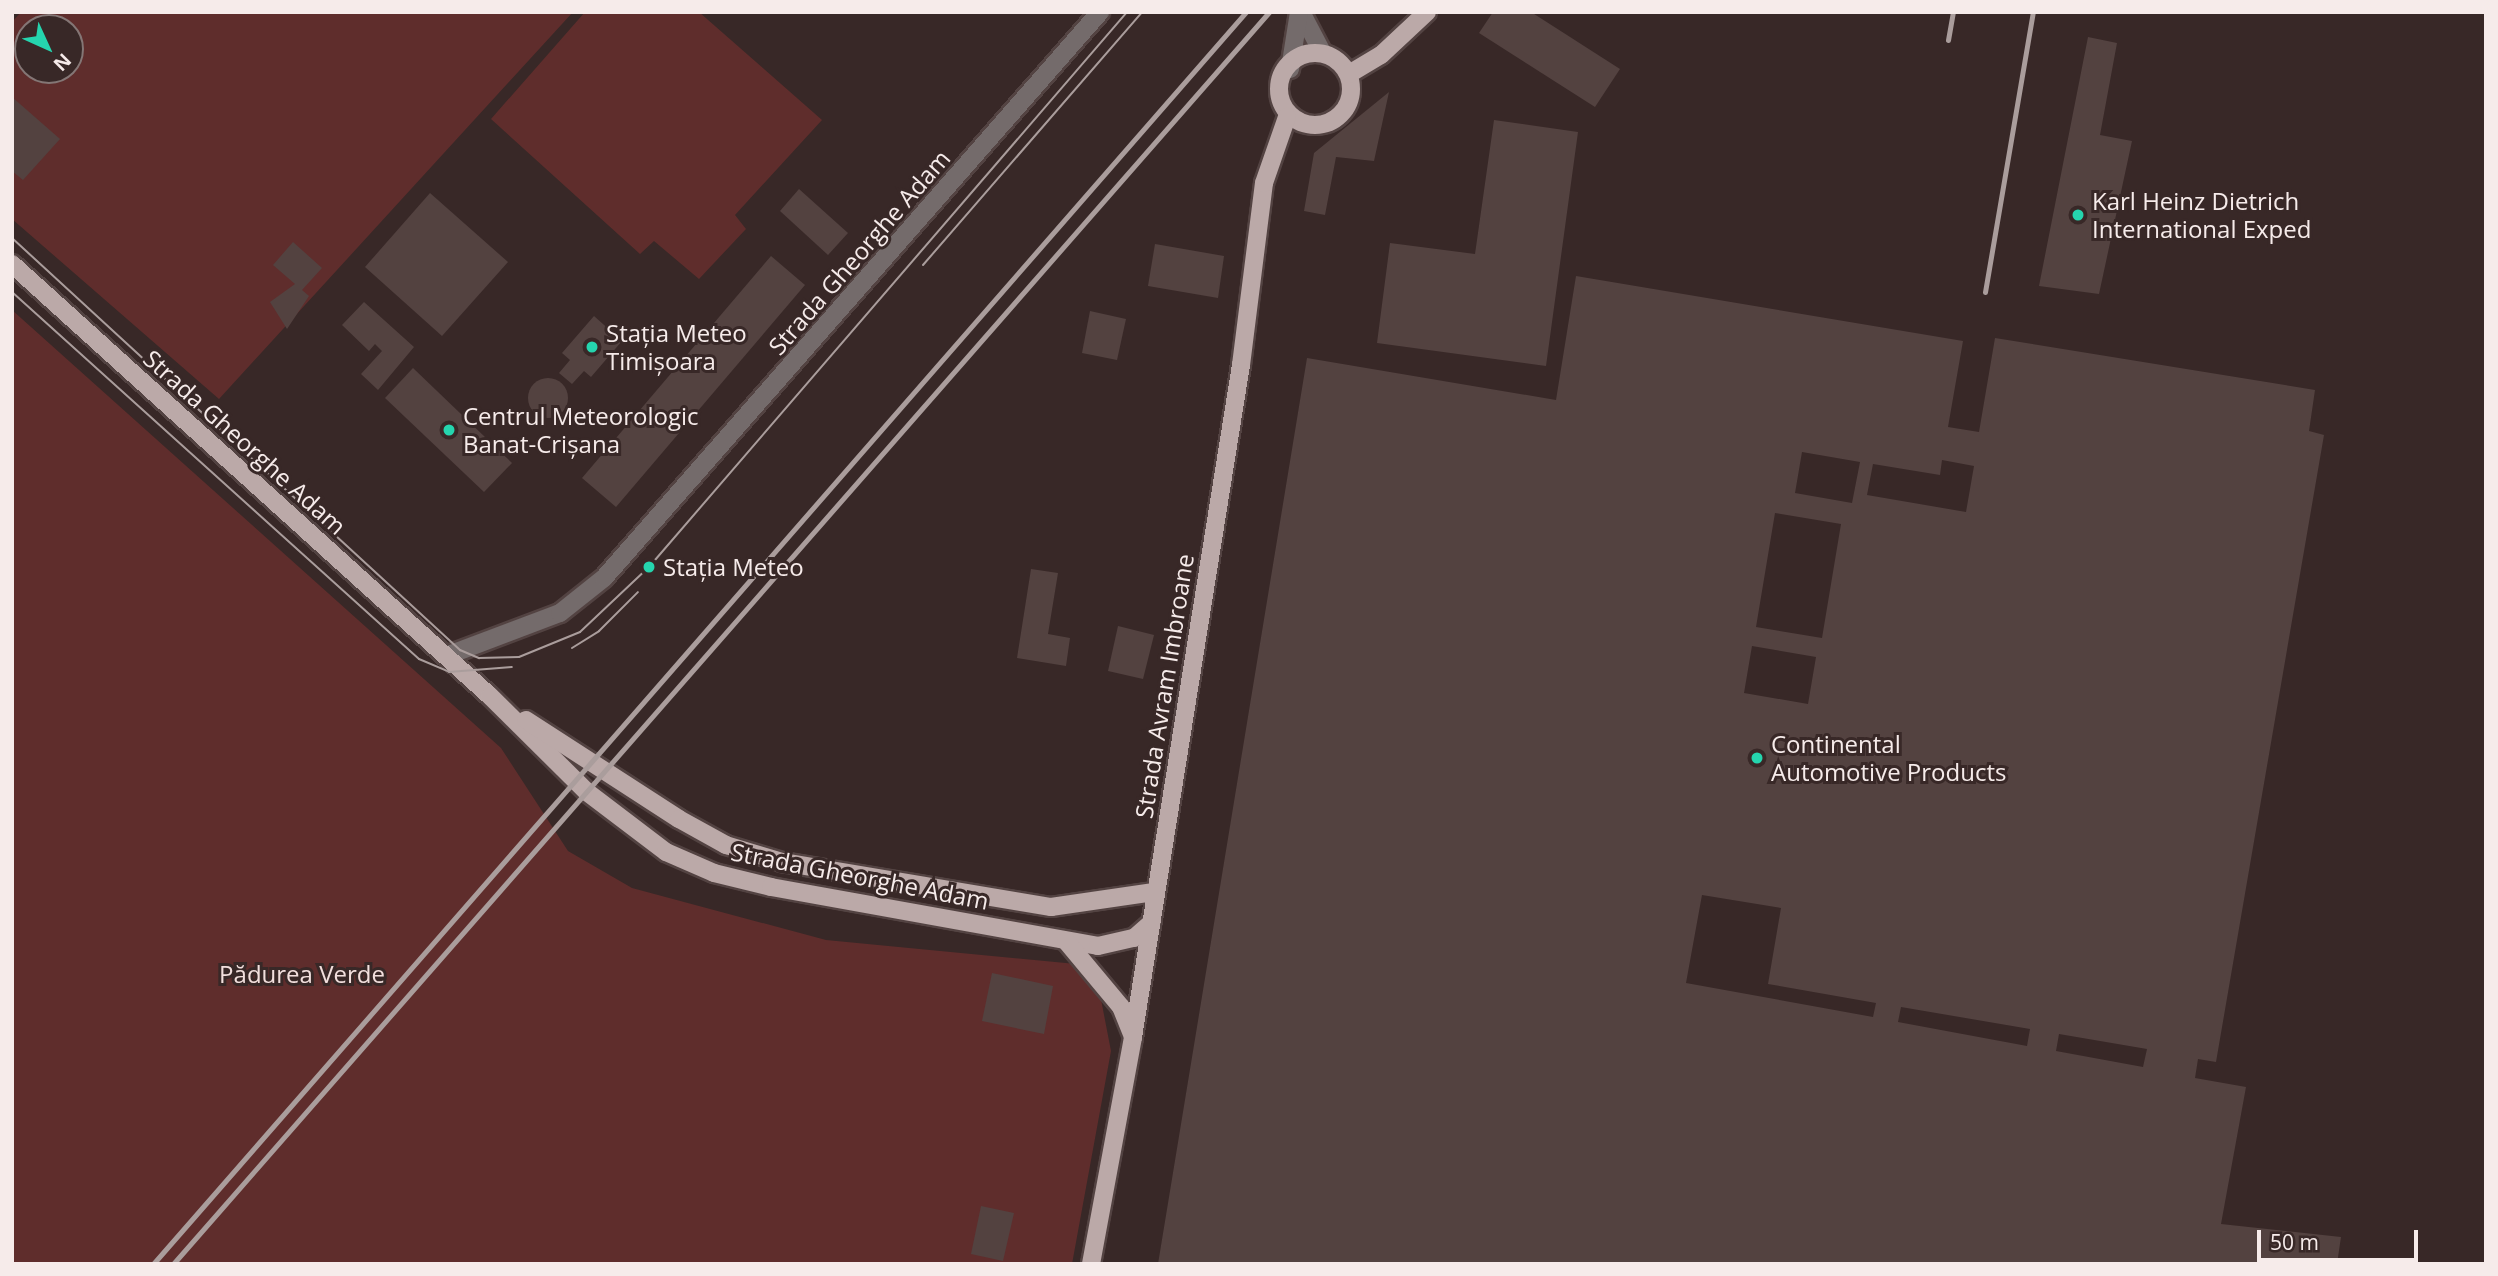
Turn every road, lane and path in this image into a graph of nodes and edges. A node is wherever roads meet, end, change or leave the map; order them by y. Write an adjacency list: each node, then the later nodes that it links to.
1 (1100, 12): 9 (street, Strada Gheorghe Adam)
2 (1300, 12): 4 (street); 5 (street)
3 (1427, 12): 6 (main road)
4 (1322, 52): 5 (main road); 6 (main road)
5 (1290, 69): 7 (main road)
6 (1349, 74): 7 (main road)
7 (1287, 117): 11 (main road, Strada Avram Imbroane)
8 (12, 264): 9 (main road, Strada Gheorghe Adam)
9 (446, 656): 10 (main road, Strada Gheorghe Adam)
10 (490, 696): 11 (main road, Strada Gheorghe Adam); 13 (main road, Strada Gheorghe Adam)
11 (1154, 892): 12 (main road, Strada Avram Imbroane)
12 (1151, 923): 13 (main road, Strada Gheorghe Adam); 14 (main road, Strada Avram Imbroane)
13 (1066, 941): 14 (main road)
14 (1133, 1037): 15 (main road, Strada Avram Imbroane)
15 (1091, 1264)

